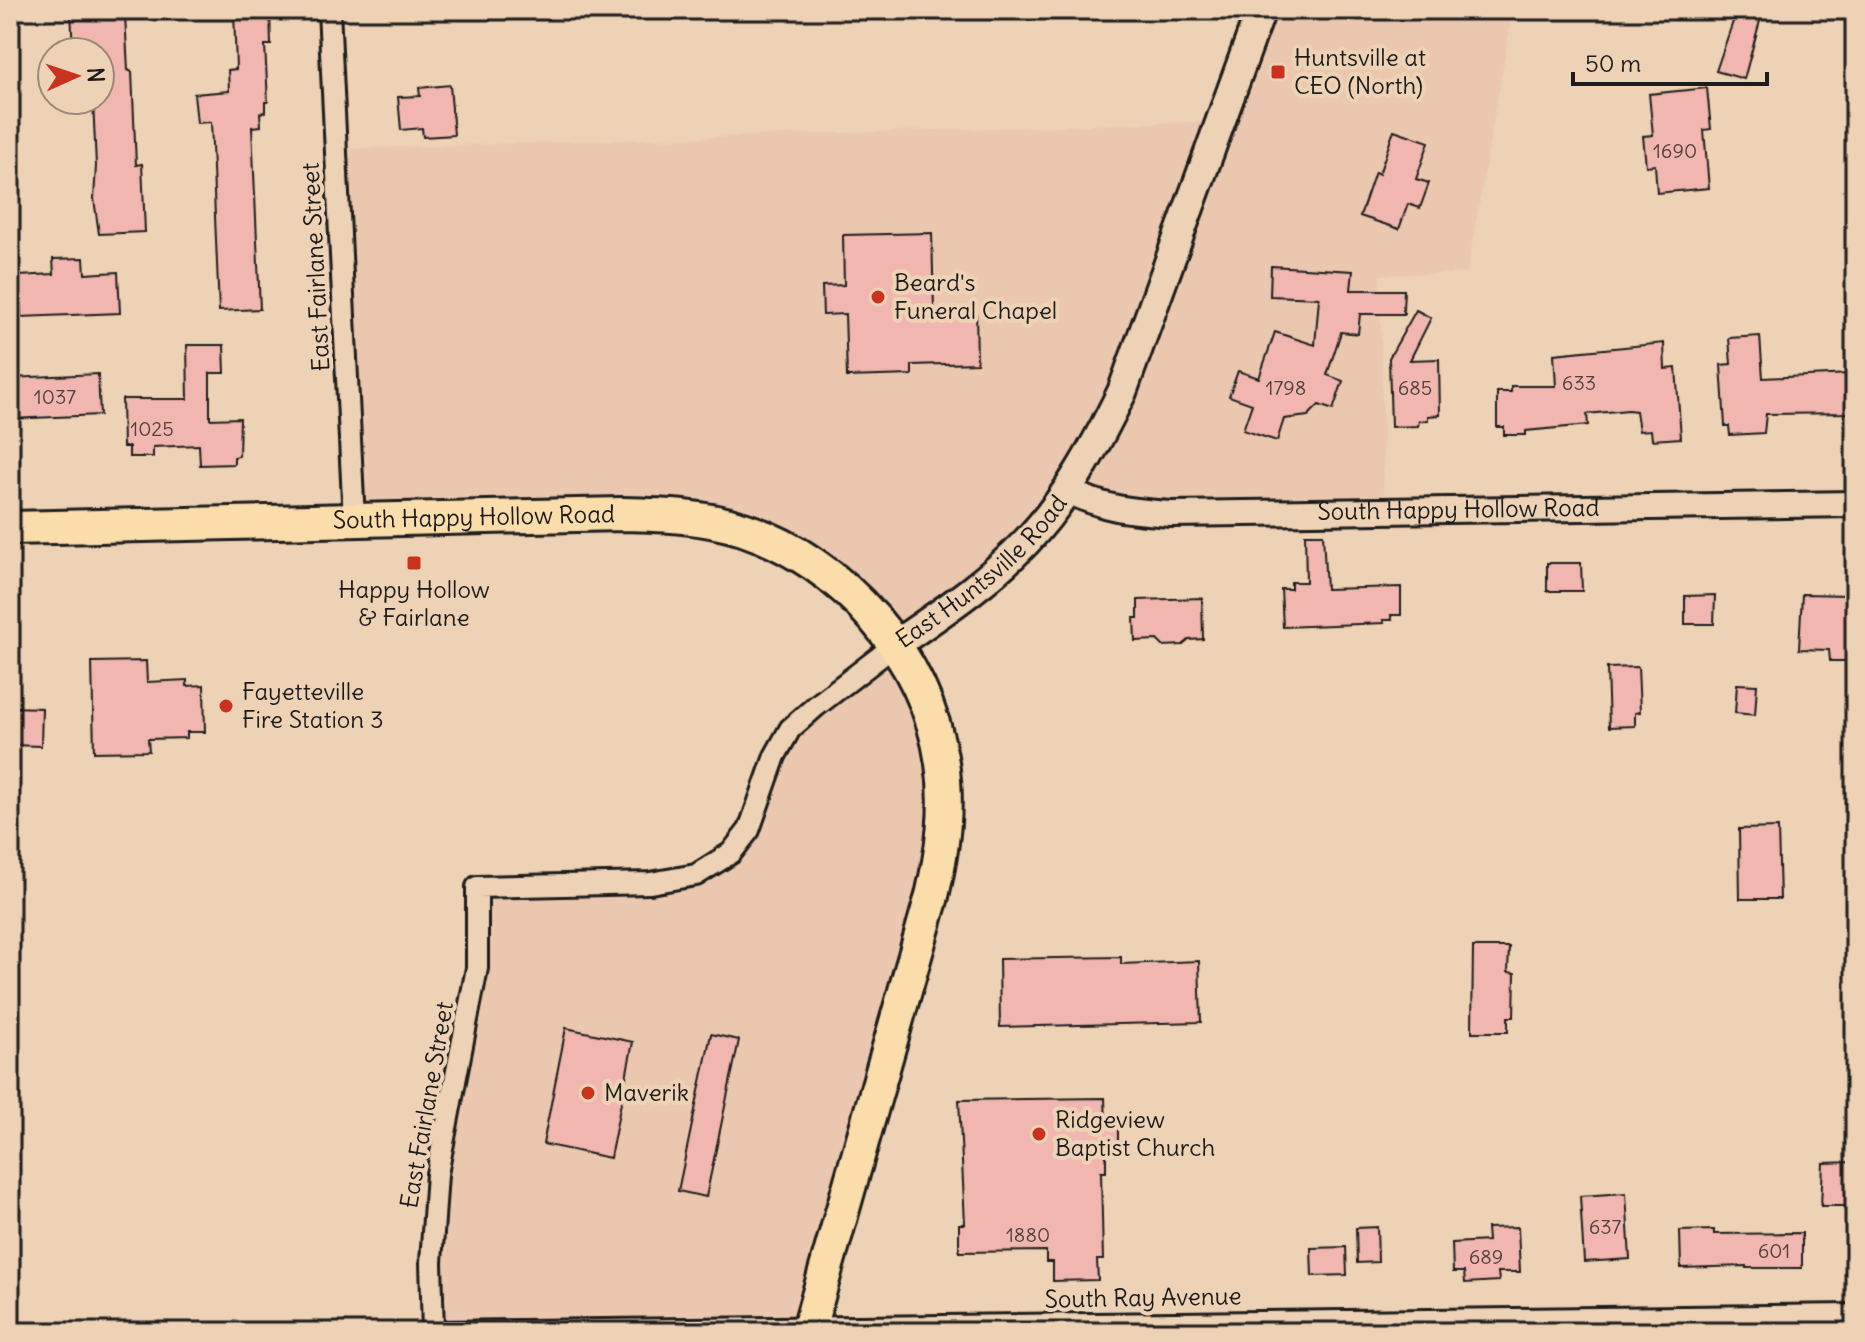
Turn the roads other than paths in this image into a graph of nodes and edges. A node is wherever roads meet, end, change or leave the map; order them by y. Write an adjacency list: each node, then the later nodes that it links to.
1 (329, 10): 6 (street, East Fairlane Street)
2 (1224, 10): 3 (lane)
3 (1259, 16): 4 (main road, East Huntsville Road)
4 (1066, 490): 5 (street, South Happy Hollow Road); 8 (main road, East Huntsville Road)
5 (1855, 504)
6 (354, 521): 7 (main road, South Happy Hollow Road); 8 (main road, South Happy Hollow Road)
7 (10, 528)
8 (895, 645): 10 (main road, East Huntsville Road); 11 (street, East Fairlane Street)
9 (1855, 1315): 10 (street, South Ray Avenue)
10 (809, 1331): 11 (street, South Ray Avenue)
11 (432, 1332)

